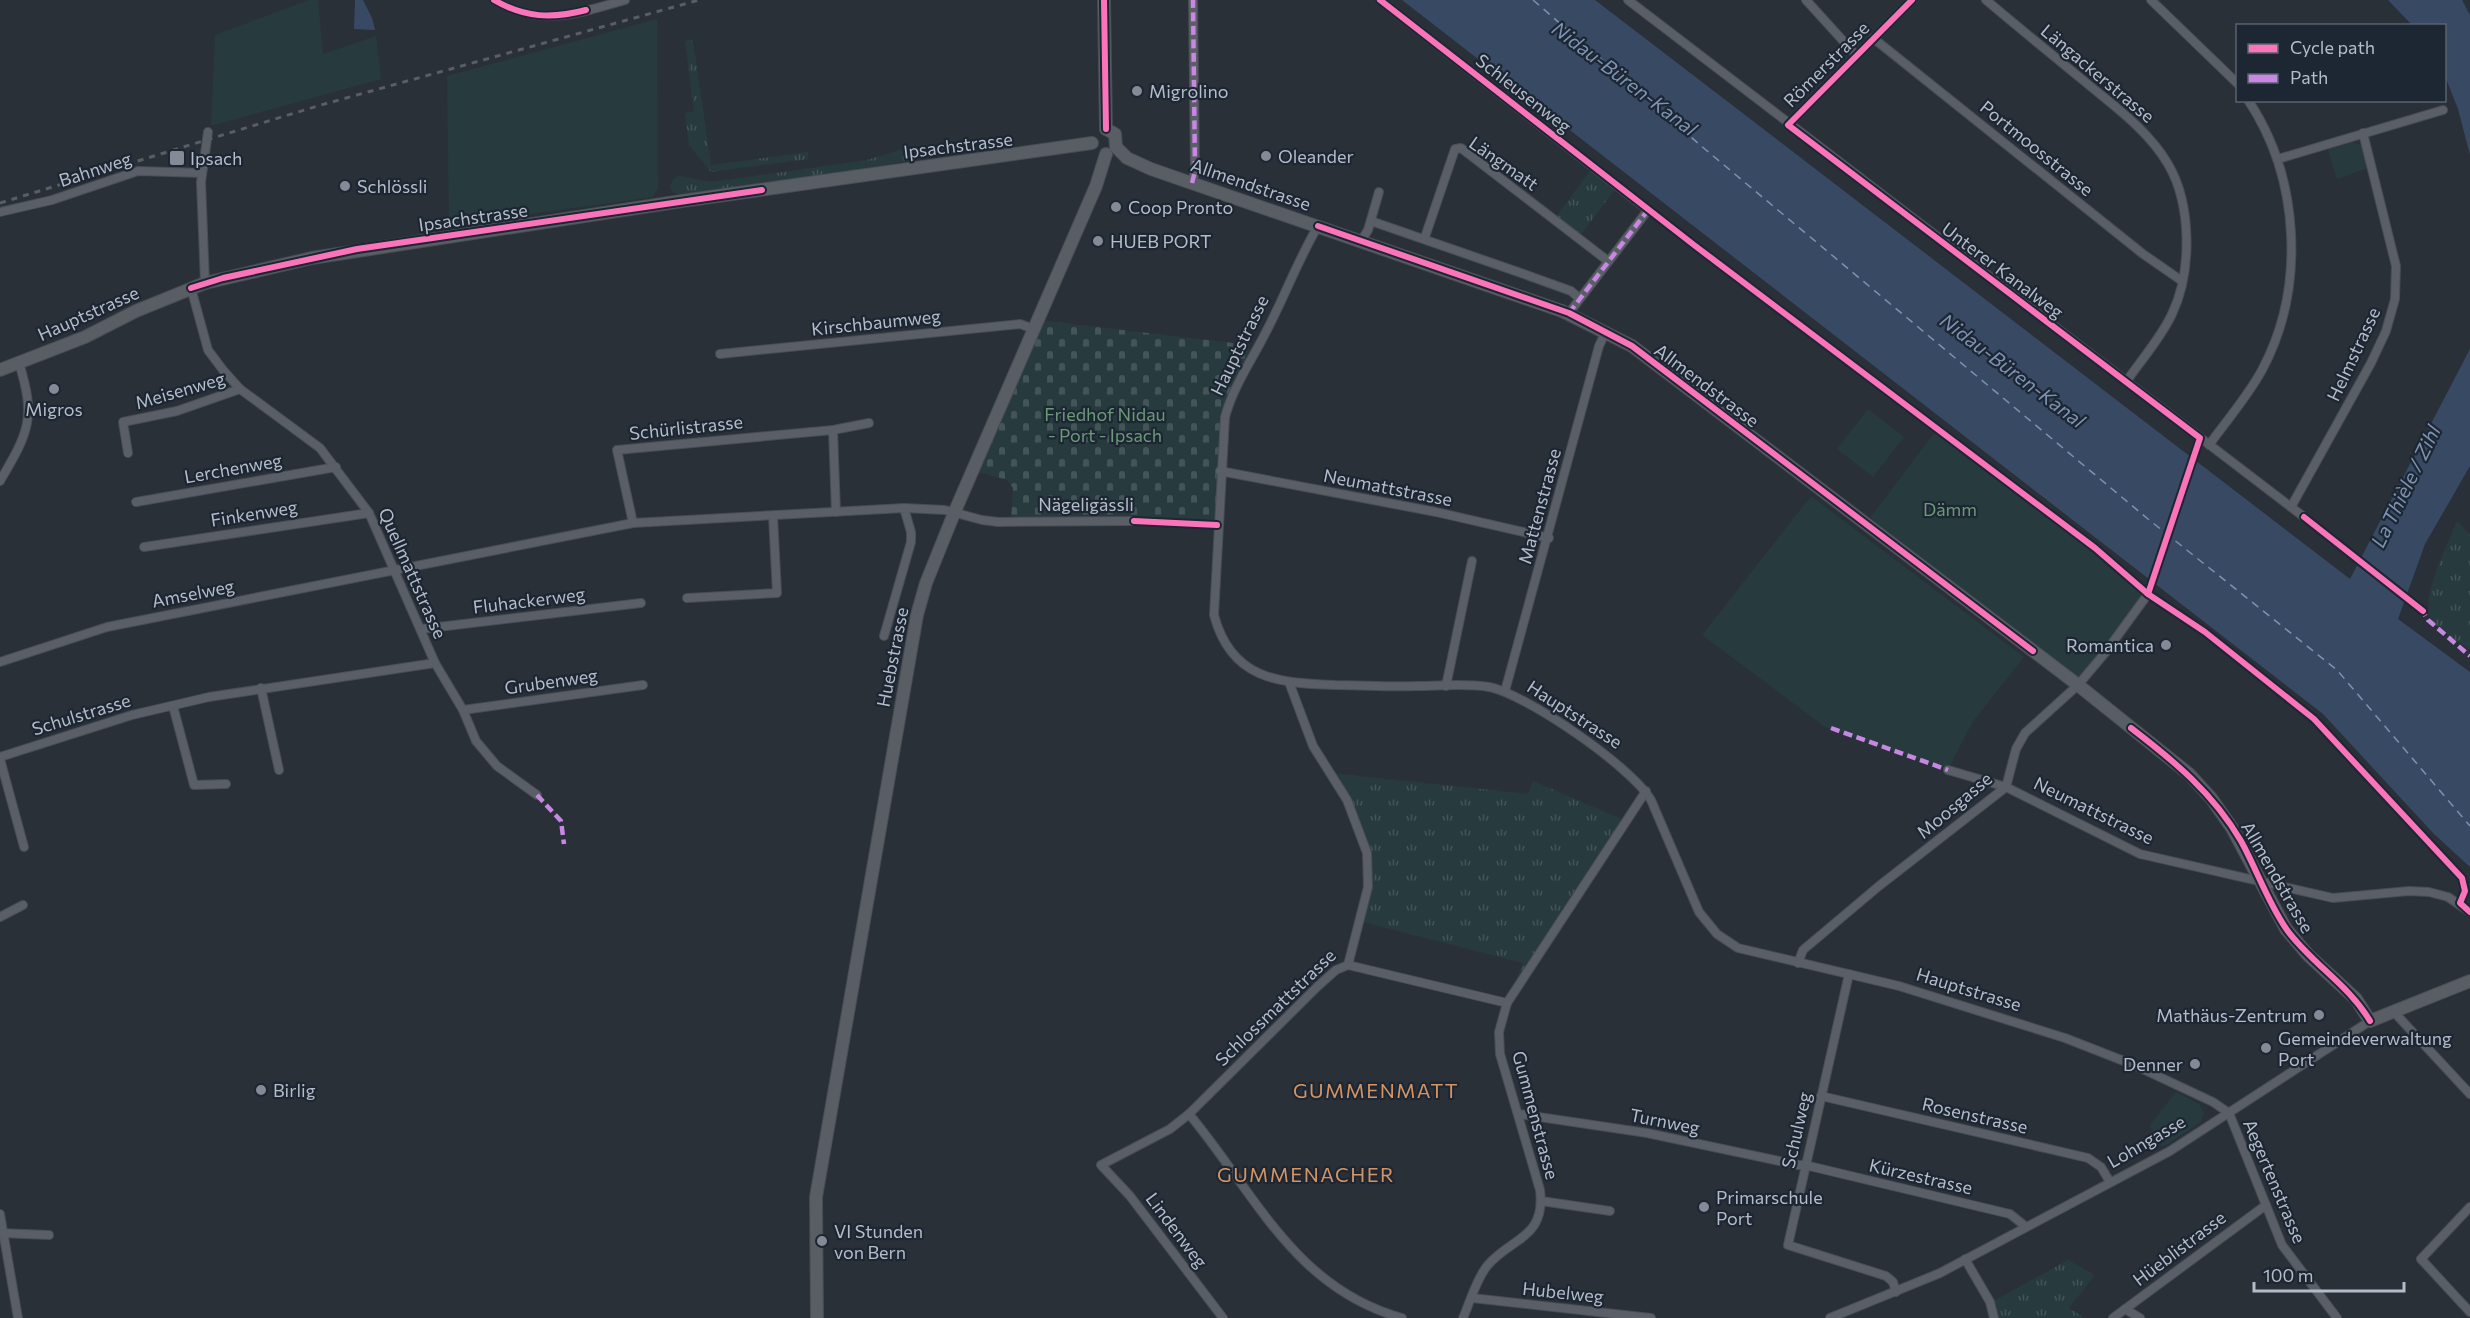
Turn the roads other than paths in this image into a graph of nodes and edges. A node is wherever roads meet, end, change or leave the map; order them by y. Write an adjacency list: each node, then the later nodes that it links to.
1 (494, 0): 2 (street)
2 (625, 0)
3 (1104, 0): 17 (main road)
4 (1193, 0): 24 (street)
5 (1380, 0): 31 (street, Schleusenweg)
6 (1628, 0): 16 (street, Unterer Kanalweg)
7 (1806, 0): 12 (street)
8 (1912, 0): 11 (street, Römerstrasse)
9 (1986, 0): 32 (street, Längackerstrasse)
10 (2151, 0): 13 (street)
11 (1873, 38): 12 (street, Römerstrasse); 32 (street, Portmoosstrasse)
12 (1856, 55): 16 (street, Römerstrasse)
13 (2236, 82)
14 (2249, 102): 22 (street)
15 (2443, 110): 19 (street)
16 (1788, 125): 42 (street, Unterer Kanalweg)
17 (1106, 129): 20 (main road); 21 (main road, Allmendstrasse)
18 (208, 132): 23 (street)
19 (2363, 133): 22 (street); 52 (street, Helmstrasse)
20 (1092, 143): 21 (main road); 33 (main road, Ipsachstrasse)
21 (1111, 151): 24 (main road, Allmendstrasse); 37 (main road, Huebstrasse)
22 (2278, 159): 46 (street)
23 (202, 173): 26 (street, Bahnweg); 33 (street)
24 (1192, 183): 28 (main road, Allmendstrasse)
25 (1379, 192): 27 (street)
26 (0, 212)
27 (1371, 221): 29 (street); 30 (street)
28 (1318, 226): 30 (main road, Allmendstrasse); 49 (street, Hauptstrasse)
29 (1425, 237): 31 (street, Längmatt); 35 (street)
30 (1362, 241): 36 (main road, Allmendstrasse)
31 (1608, 261): 35 (street)
32 (2182, 281): 42 (street, Längackerstrasse)
33 (205, 283): 34 (main road, Ipsachstrasse)
34 (191, 288): 40 (main road, Hauptstrasse); 43 (street, Quellmattstrasse)
35 (1579, 298): 36 (street)
36 (1569, 313): 38 (main road, Allmendstrasse)
37 (1034, 329): 39 (street, Kirschbaumweg); 54 (main road, Huebstrasse)
38 (1606, 331): 61 (street, Mattenstrasse); 74 (main road, Allmendstrasse)
39 (720, 354)
40 (19, 363): 41 (main road, Hauptstrasse); 50 (street)
41 (0, 370)
42 (2126, 382): 46 (street, Unterer Kanalweg)
43 (240, 389): 47 (street, Meisenweg); 48 (street, Quellmattstrasse)
44 (869, 423): 45 (street, Schürlistrasse)
45 (833, 430): 55 (street); 60 (street, Schürlistrasse)
46 (2209, 445): 52 (street, Unterer Kanalweg)
47 (128, 453)
48 (336, 467): 51 (street, Lerchenweg); 56 (street, Quellmattstrasse)
49 (1220, 471): 61 (street, Neumattstrasse); 72 (street, Hauptstrasse)
50 (0, 481)
51 (136, 502)
52 (2291, 507): 58 (street, Unterer Kanalweg)
53 (904, 508): 54 (street); 55 (street); 69 (street)
54 (955, 511): 59 (street, Nägeligässli); 121 (main road, Huebstrasse)
55 (836, 512): 57 (street)
56 (369, 513): 62 (street, Finkenweg); 64 (street, Quellmattstrasse)
57 (773, 516): 60 (street); 66 (street)
58 (2304, 517)
59 (1134, 521)
60 (633, 523): 64 (street)
61 (1549, 537): 77 (street, Mattenstrasse)
62 (144, 547)
63 (1472, 561): 75 (street)
64 (395, 570): 68 (street, Quellmattstrasse); 70 (street, Amselweg)
65 (2148, 594): 74 (street, Moosgasse)
66 (687, 598)
67 (641, 603): 68 (street, Fluhackerweg)
68 (421, 629): 71 (street, Quellmattstrasse)
69 (884, 636)
70 (0, 662)
71 (435, 663): 76 (street, Schulstrasse); 79 (street, Quellmattstrasse)
72 (1290, 682): 75 (street, Hauptstrasse); 93 (street, Schlossmattstrasse)
73 (643, 685): 79 (street, Grubenweg)
74 (2078, 685): 84 (street, Moosgasse); 88 (main road, Allmendstrasse)
75 (1446, 686): 77 (street, Hauptstrasse)
76 (261, 688): 78 (street, Schulstrasse); 81 (street)
77 (1505, 691): 85 (street, Hauptstrasse)
78 (172, 705): 80 (street, Schulstrasse); 83 (street)
79 (463, 710): 86 (street, Quellmattstrasse)
80 (0, 758): 87 (street)
81 (279, 770)
82 (1948, 770): 84 (street, Neumattstrasse)
83 (226, 784)
84 (2006, 787): 88 (street, Neumattstrasse); 92 (street, Moosgasse)
85 (1646, 791): 92 (street, Hauptstrasse); 96 (street, Gummenstrasse)
86 (537, 795)
87 (24, 847)
88 (2262, 882): 90 (street, Neumattstrasse); 98 (main road, Allmendstrasse)
89 (23, 904): 91 (street)
90 (2470, 912)
91 (0, 917)
92 (1798, 963): 94 (street, Hauptstrasse)
93 (1348, 965): 96 (street); 102 (street, Schlossmattstrasse)
94 (1849, 974): 100 (street, Schulweg); 101 (street, Hauptstrasse)
95 (2470, 981): 97 (main road, Lohngasse)
96 (1507, 1003): 103 (street, Gummenstrasse)
97 (2393, 1011): 98 (main road, Lohngasse); 99 (street)
98 (2370, 1021): 101 (street, Lohngasse)
99 (2470, 1094)
100 (1821, 1096): 105 (street, Schulweg); 106 (street, Rosenstrasse)
101 (2229, 1113): 106 (street, Lohngasse); 108 (street, Aegertenstrasse)
102 (1190, 1114): 104 (street, Schlossmattstrasse); 123 (street)
103 (1519, 1114): 105 (street, Turnweg); 107 (street, Gummenstrasse)
104 (1101, 1165): 122 (street, Lindenweg)
105 (1805, 1165): 112 (street, Kürzestrasse); 116 (street, Schulweg)
106 (2110, 1182): 112 (street, Lohngasse)
107 (1541, 1201): 110 (street); 117 (street, Gummenstrasse)
108 (2266, 1205): 118 (street, Hüeblistrasse); 130 (street, Aegertenstrasse)
109 (2470, 1207): 119 (street)
110 (1610, 1211)
111 (0, 1214): 113 (street)
112 (2025, 1227): 115 (street, Lohngasse)
113 (2, 1233): 114 (street); 120 (street)
114 (49, 1234)
115 (1965, 1259): 116 (street, Lohngasse); 127 (street)
116 (1896, 1292): 126 (street, Lohngasse)
117 (1472, 1298): 124 (street, Gummenstrasse); 125 (street, Hubelweg)
118 (2125, 1309): 128 (street, Hüeblistrasse); 129 (street)
119 (2470, 1312)
120 (18, 1318)
121 (817, 1318)
122 (1223, 1318)
123 (1402, 1318)
124 (1463, 1318)
125 (1651, 1318)
126 (1830, 1318)
127 (1994, 1318)
128 (2113, 1318)
129 (2139, 1318)
130 (2337, 1318)

